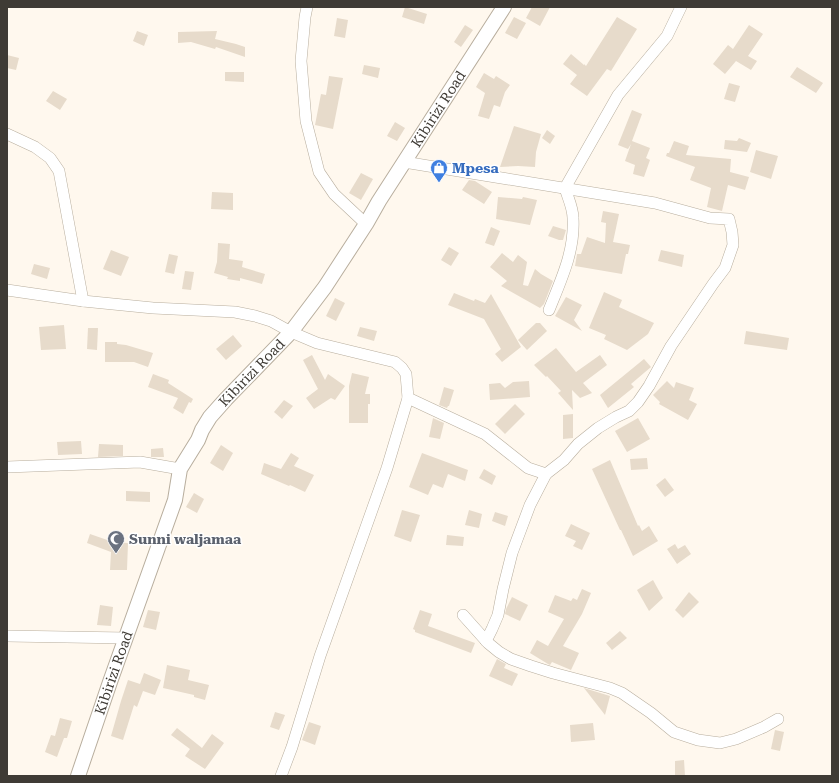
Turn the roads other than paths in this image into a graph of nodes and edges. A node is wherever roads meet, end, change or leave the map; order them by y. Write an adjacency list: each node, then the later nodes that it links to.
1 (307, 7): 7 (street)
2 (504, 7): 5 (street, Kibirizi Road)
3 (681, 7): 6 (street)
4 (7, 134): 9 (street)
5 (404, 162): 6 (street); 7 (street, Kibirizi Road)
6 (565, 188): 10 (street); 15 (street)
7 (366, 224): 11 (street, Kibirizi Road)
8 (7, 290): 9 (street)
9 (83, 301): 11 (street)
10 (549, 310)
11 (291, 332): 12 (street); 14 (street, Kibirizi Road)
12 (408, 398): 15 (street); 22 (street)
13 (7, 468): 14 (street)
14 (180, 468): 18 (street, Kibirizi Road)
15 (546, 474): 19 (street)
16 (463, 615): 19 (street)
17 (7, 636): 18 (street)
18 (126, 638): 21 (street, Kibirizi Road)
19 (486, 641): 20 (street)
20 (778, 718)
21 (78, 776)
22 (281, 776)

